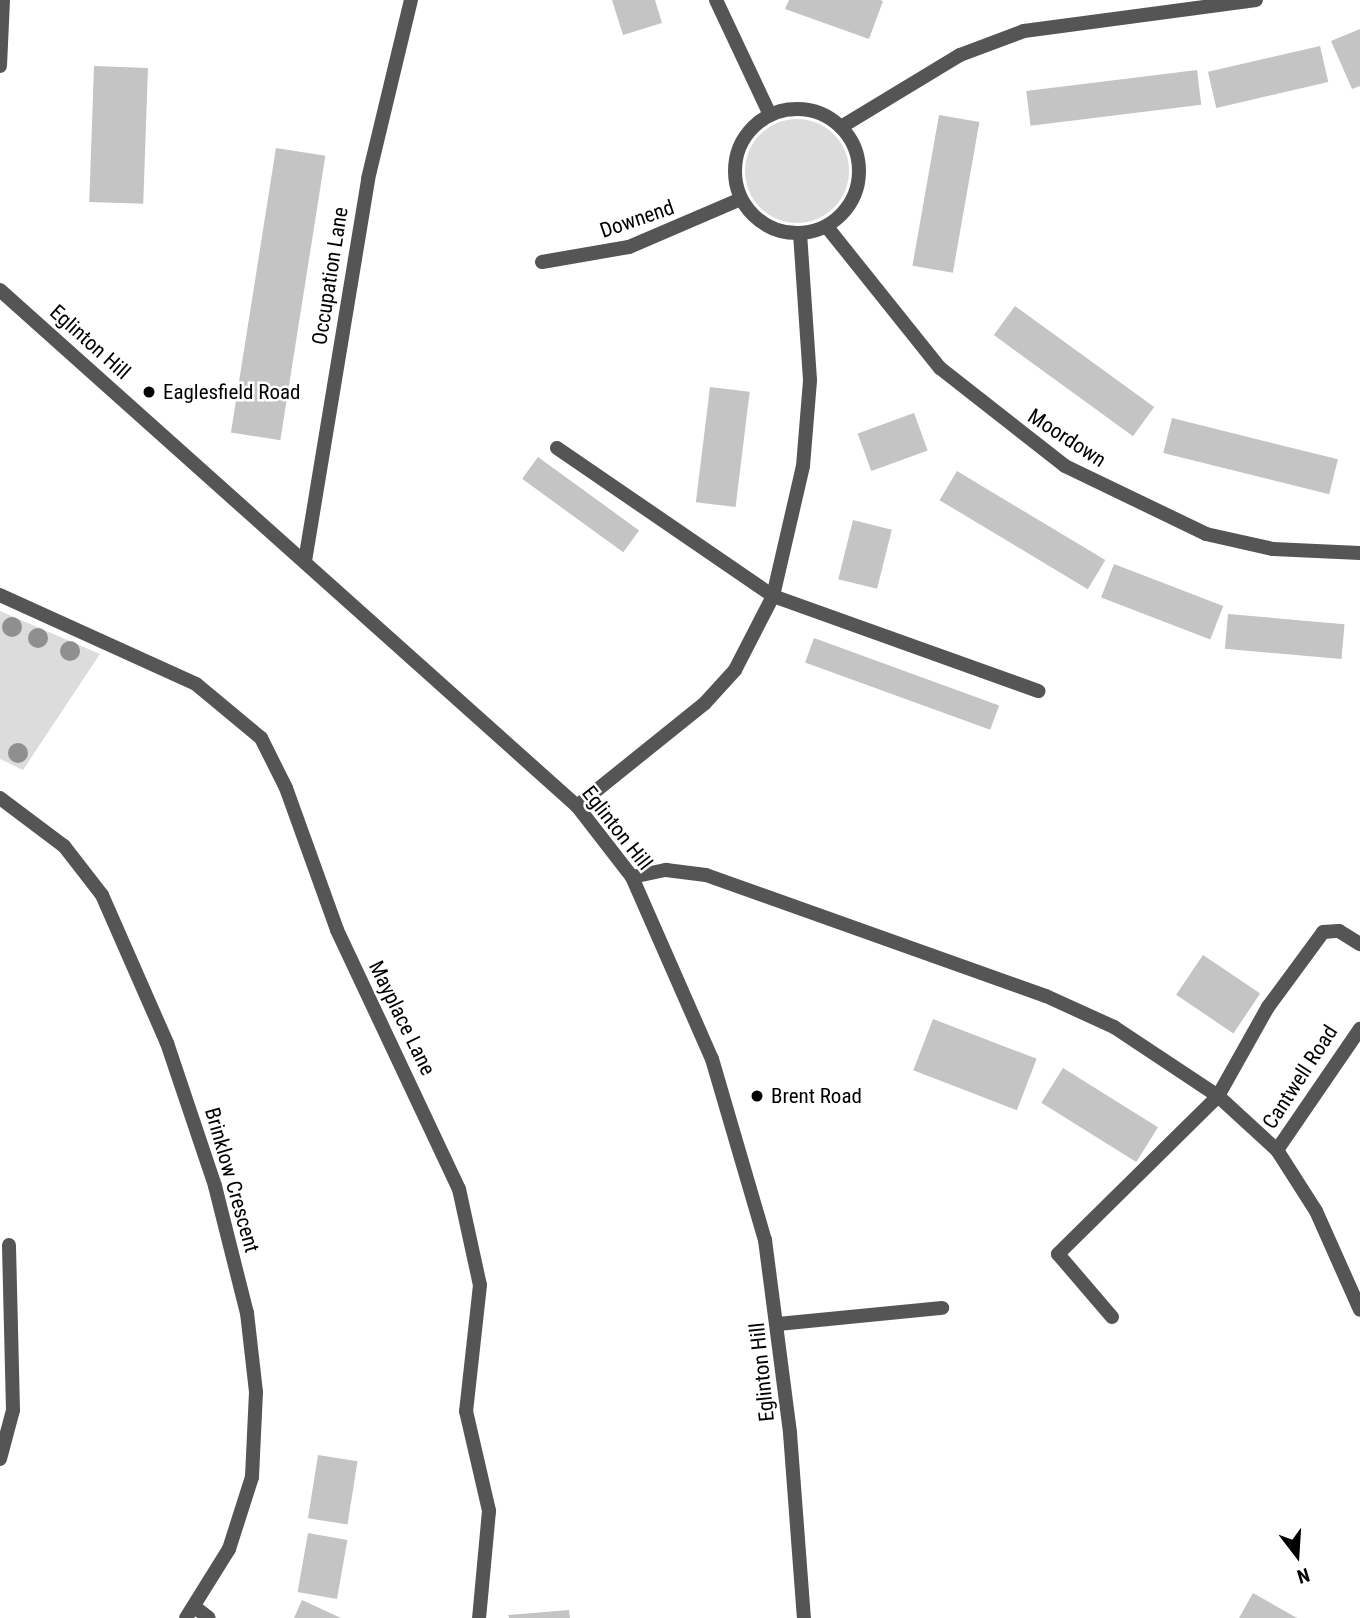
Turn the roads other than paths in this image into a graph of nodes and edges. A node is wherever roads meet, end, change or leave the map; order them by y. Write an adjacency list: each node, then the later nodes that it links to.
1 (4, 0): 5 (street)
2 (411, 0): 15 (street, Occupation Lane)
3 (716, 0): 6 (street)
4 (1256, 0): 7 (street)
5 (0, 66)
6 (769, 115): 7 (street); 8 (street)
7 (841, 127): 9 (street)
8 (741, 199): 10 (street); 11 (street, Downend)
9 (827, 227): 10 (street); 14 (street, Moordown)
10 (800, 234): 17 (street)
11 (542, 262)
12 (0, 290): 15 (street, Eglinton Hill)
13 (558, 448): 17 (street)
14 (1360, 553)
15 (304, 561): 20 (street, Eglinton Hill)
16 (0, 596): 34 (street, Mayplace Lane)
17 (774, 596): 18 (street); 20 (street)
18 (1039, 691)
19 (0, 799): 32 (street, Brinklow Crescent)
20 (578, 806): 21 (street, Eglinton Hill)
21 (632, 877): 24 (street); 30 (street, Eglinton Hill)
22 (1360, 944): 24 (street)
23 (1360, 1029): 25 (street, Cantwell Road)
24 (1218, 1096): 25 (street); 29 (street)
25 (1277, 1150): 28 (street)
26 (9, 1245): 31 (street)
27 (942, 1308): 30 (street)
28 (1360, 1310)
29 (1112, 1317)
30 (778, 1324): 35 (street, Eglinton Hill)
31 (0, 1459)
32 (191, 1613): 33 (street)
33 (209, 1618)
34 (479, 1618)
35 (804, 1618)

